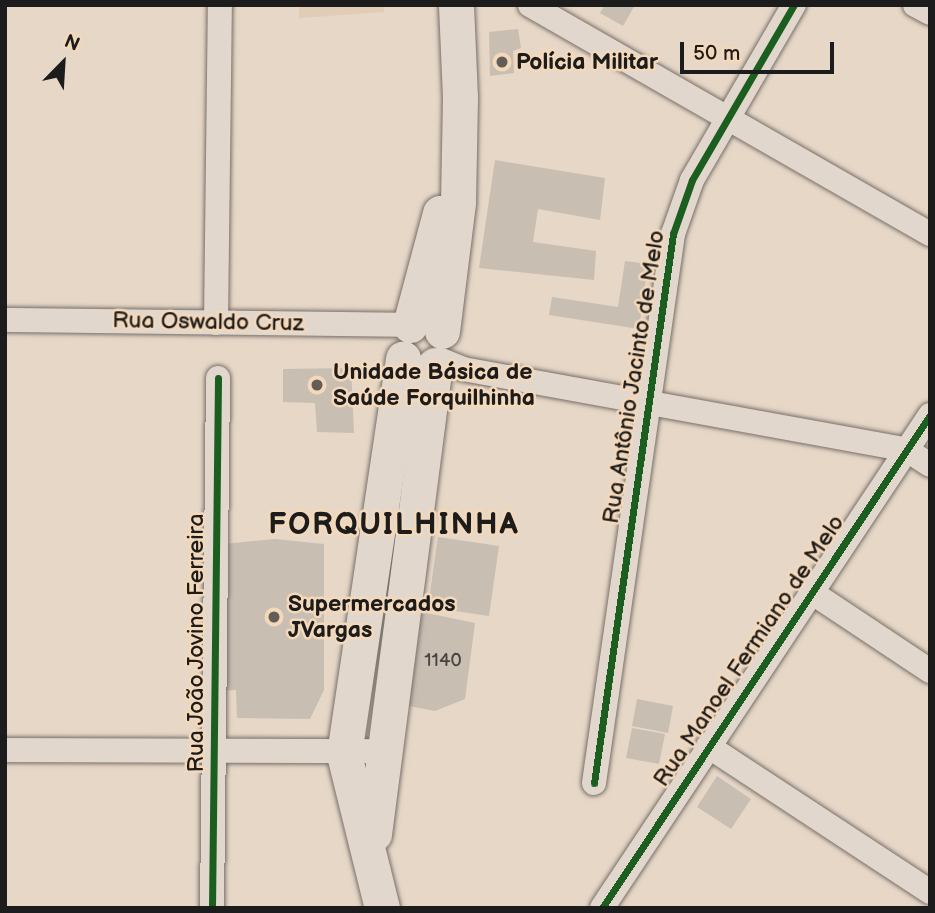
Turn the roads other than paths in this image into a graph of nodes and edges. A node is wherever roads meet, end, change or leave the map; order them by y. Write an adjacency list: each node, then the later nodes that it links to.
1 (220, 5): 10 (street)
2 (456, 5): 11 (main road)
3 (530, 5): 7 (street)
4 (794, 5): 7 (street, Rua Antônio Jacinto de Melo)
5 (915, 5): 6 (street)
6 (930, 13)
7 (729, 120): 8 (street); 13 (street, Rua Antônio Jacinto de Melo)
8 (930, 234)
9 (5, 320): 10 (street, Rua Oswaldo Cruz)
10 (216, 323): 11 (street, Rua Oswaldo Cruz)
11 (426, 348): 13 (street, Rua Oswaldo Cruz); 17 (main road); 18 (main road)
12 (218, 378): 24 (street, Rua João Jovino Ferreira)
13 (648, 403): 15 (street, Rua Oswaldo Cruz); 26 (street, Rua Antônio Jacinto de Melo)
14 (930, 415): 15 (street, Rua Manoel Fermiano de Melo)
15 (907, 450): 16 (street); 19 (street, Rua Manoel Fermiano de Melo)
16 (930, 465)
17 (374, 539): 18 (main road); 25 (main road)
18 (411, 545): 23 (main road)
19 (811, 592): 20 (street); 21 (street, Rua Manoel Fermiano de Melo)
20 (930, 671)
21 (708, 746): 28 (street); 29 (street, Rua Manoel Fermiano de Melo)
22 (5, 750): 24 (street)
23 (382, 751): 25 (street); 27 (main road)
24 (215, 752): 25 (street); 30 (street, Rua João Jovino Ferreira)
25 (344, 754): 27 (main road)
26 (594, 783)
27 (371, 858): 31 (main road)
28 (930, 892)
29 (607, 906)
30 (212, 908)
31 (382, 908)

